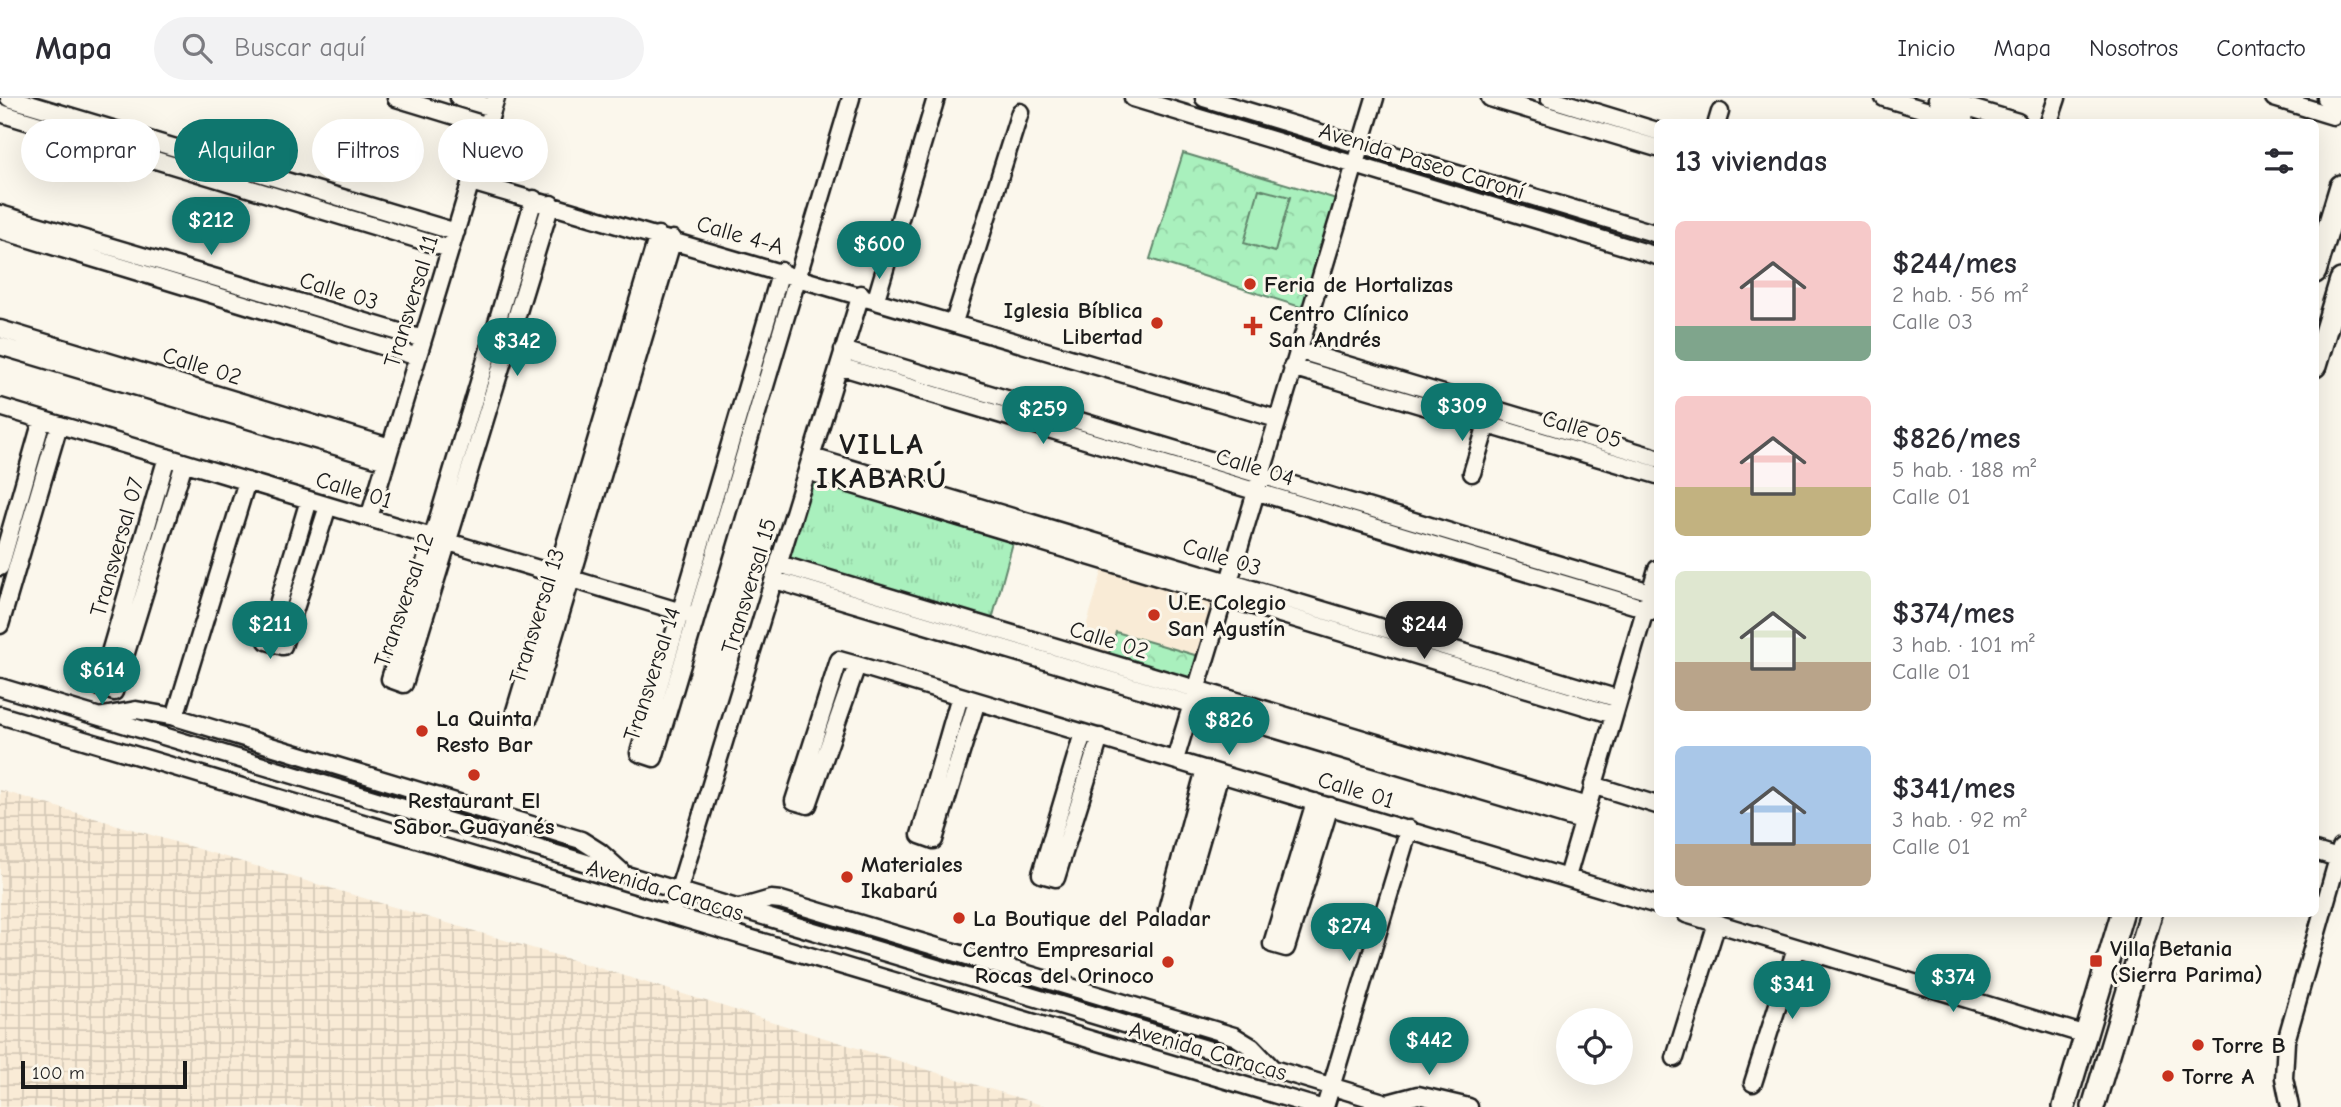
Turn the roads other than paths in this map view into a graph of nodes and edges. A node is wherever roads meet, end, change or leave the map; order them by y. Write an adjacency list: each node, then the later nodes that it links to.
1 (9, 98): 29 (street)
2 (396, 98): 19 (street)
3 (459, 98): 15 (street)
4 (851, 98): 41 (street, Transversal 14)
5 (936, 98): 44 (street, Transversal 15)
6 (1133, 98): 26 (street, Avenida Paseo Caroní)
7 (1204, 98): 24 (street, Avenida Paseo Caroní)
8 (1374, 98): 24 (street)
9 (1490, 98): 16 (street)
10 (1885, 98): 20 (street)
11 (1937, 98): 21 (street)
12 (2057, 98): 22 (street)
13 (2274, 98): 14 (street)
14 (2326, 98)
15 (495, 103)
16 (1545, 103): 23 (street); 25 (street)
17 (1020, 112): 46 (street)
18 (0, 113): 29 (street)
19 (465, 119)
20 (1956, 119)
21 (2008, 119)
22 (2050, 119)
23 (1654, 130)
24 (1360, 145): 26 (street); 36 (street, Avenida Paseo Caroní)
25 (1654, 147)
26 (1354, 164): 39 (street, Avenida Paseo Caroní); 51 (street)
27 (471, 182): 35 (street, Transversal 11)
28 (474, 182): 31 (street, Calle 4-A)
29 (266, 184): 35 (street); 38 (street)
30 (2341, 186): 40 (main road)
31 (534, 199): 32 (street, Calle 4-A); 56 (street, Transversal 12)
32 (551, 204): 37 (street, Calle 4-A); 56 (street, Transversal 12)
33 (0, 214): 43 (street, Calle 03)
34 (0, 230): 43 (street, Calle 03)
35 (456, 232): 38 (street, Transversal 11)
36 (1654, 233)
37 (666, 237): 41 (street, Calle 4-A); 84 (street, Transversal 13)
38 (450, 249): 49 (street, Transversal 11)
39 (1654, 255)
40 (2319, 259)
41 (788, 273): 44 (street, Calle 4-A); 89 (street, Transversal 14)
42 (2341, 280): 52 (main road)
43 (226, 290): 45 (street, Calle 03); 47 (street, Calle 03)
44 (868, 296): 46 (street, Calle 4-A); 54 (street, Transversal 15)
45 (325, 310): 47 (street); 49 (street, Calle 03)
46 (954, 322): 60 (street, Calle 4-A)
47 (320, 327): 53 (street, Calle 03)
48 (0, 329): 57 (street, Calle 02)
49 (423, 339): 53 (street, Transversal 11)
50 (0, 346): 57 (street, Calle 02)
51 (1297, 350): 55 (street); 59 (street, Calle 05)
52 (2319, 353)
53 (418, 357): 65 (street, Transversal 11)
54 (841, 358): 62 (street, Calle 04); 69 (street, Transversal 15)
55 (1292, 367): 60 (street); 64 (street, Calle 05)
56 (491, 372): 79 (street, Transversal 12)
57 (196, 397): 65 (street, Calle 02)
58 (0, 407): 61 (street, Calle 01)
59 (1492, 408): 64 (street); 67 (street, Calle 05)
60 (1276, 419): 71 (street)
61 (41, 420): 63 (street, Calle 01); 82 (street)
62 (1050, 420): 71 (street, Calle 04); 74 (street, Calle 04)
63 (59, 425): 66 (street, Calle 01); 90 (street)
64 (1487, 425): 70 (street); 72 (street, Calle 05)
65 (388, 454): 77 (street, Transversal 11)
66 (167, 457): 68 (street, Calle 01); 68 (street, Transversal 07)
67 (1654, 457)
68 (184, 463): 73 (street, Calle 01)
69 (809, 464): 83 (street, Transversal 15); 86 (street, Calle 03)
70 (1472, 473)
71 (1260, 474): 74 (street); 78 (street, Calle 04)
72 (1654, 474)
73 (247, 481): 75 (street, Calle 01); 103 (street)
74 (1255, 491): 80 (street, Calle 04); 86 (street)
75 (309, 500): 76 (street, Calle 01); 76 (street)
76 (328, 506): 77 (street, Calle 01)
77 (369, 518): 79 (street, Calle 01)
78 (1456, 533): 80 (street); 81 (street, Calle 04)
79 (440, 539): 79 (street, Transversal 12); 84 (street, Calle 01)
80 (1451, 550): 85 (street, Calle 04)
81 (1564, 566): 85 (street); 87 (street, Calle 04)
82 (0, 567)
83 (777, 573): 96 (street, Calle 02); 117 (street, Transversal 15)
84 (564, 576): 84 (street, Transversal 13); 89 (street, Calle 01)
85 (1559, 582): 88 (street, Calle 04)
86 (1225, 591): 91 (street, Calle 03); 96 (street)
87 (1654, 593): 88 (street)
88 (1652, 610): 97 (street)
89 (688, 614): 89 (street, Transversal 14)
90 (0, 625)
91 (1422, 649): 93 (street, Calle 03); 99 (street, Calle 03)
92 (857, 666): 92 (street, Calle 01); 95 (street, Calle 01)
93 (1573, 686): 97 (street, Calle 03); 99 (street)
94 (0, 687): 102 (street, Avenida Caracas)
95 (960, 696): 98 (street, Calle 01); 98 (street)
96 (1194, 697): 106 (street); 111 (street, Calle 02)
97 (1619, 699): 101 (street)
98 (977, 701): 104 (street, Calle 01)
99 (1568, 702): 101 (street, Calle 03)
100 (0, 715): 119 (street, Avenida Caracas)
101 (1614, 715): 108 (street)
102 (100, 717): 103 (street, Avenida Caracas); 115 (street, Avenida Caracas)
103 (174, 717): 115 (street, Avenida Caracas)
104 (1083, 733): 105 (street, Calle 01); 105 (street)
105 (1100, 737): 106 (street, Calle 01)
106 (1175, 760): 107 (street, Calle 01)
107 (1213, 772): 107 (street); 110 (street, Calle 01)
108 (1593, 785): 109 (street); 111 (street)
109 (1654, 803)
110 (1322, 804): 110 (street); 112 (street, Calle 01)
111 (1585, 814): 116 (street)
112 (1409, 830): 116 (street, Calle 01); 128 (street)
113 (2319, 852): 114 (street)
114 (2340, 855): 135 (street)
115 (622, 873): 117 (street, Avenida Caracas)
116 (1567, 877): 118 (street, Calle 01)
117 (680, 890): 119 (street, Transversal 15); 128 (street, Avenida Caracas)
118 (1654, 904)
119 (671, 915): 130 (street, Avenida Caracas)
120 (1696, 917): 123 (street)
121 (2121, 917): 125 (main road)
122 (2150, 917): 134 (main road)
123 (1717, 923): 124 (street); 126 (street)
124 (1796, 947): 125 (street); 127 (street)
125 (2086, 1035): 133 (main road)
126 (1675, 1058)
127 (1753, 1083)
128 (1331, 1087): 129 (street, Avenida Caracas); 131 (street)
129 (1394, 1105): 132 (street, Avenida Caracas)
130 (1317, 1107)
131 (1325, 1107)
132 (1469, 1107)
133 (2064, 1107)
134 (2093, 1107)
135 (2290, 1107)

